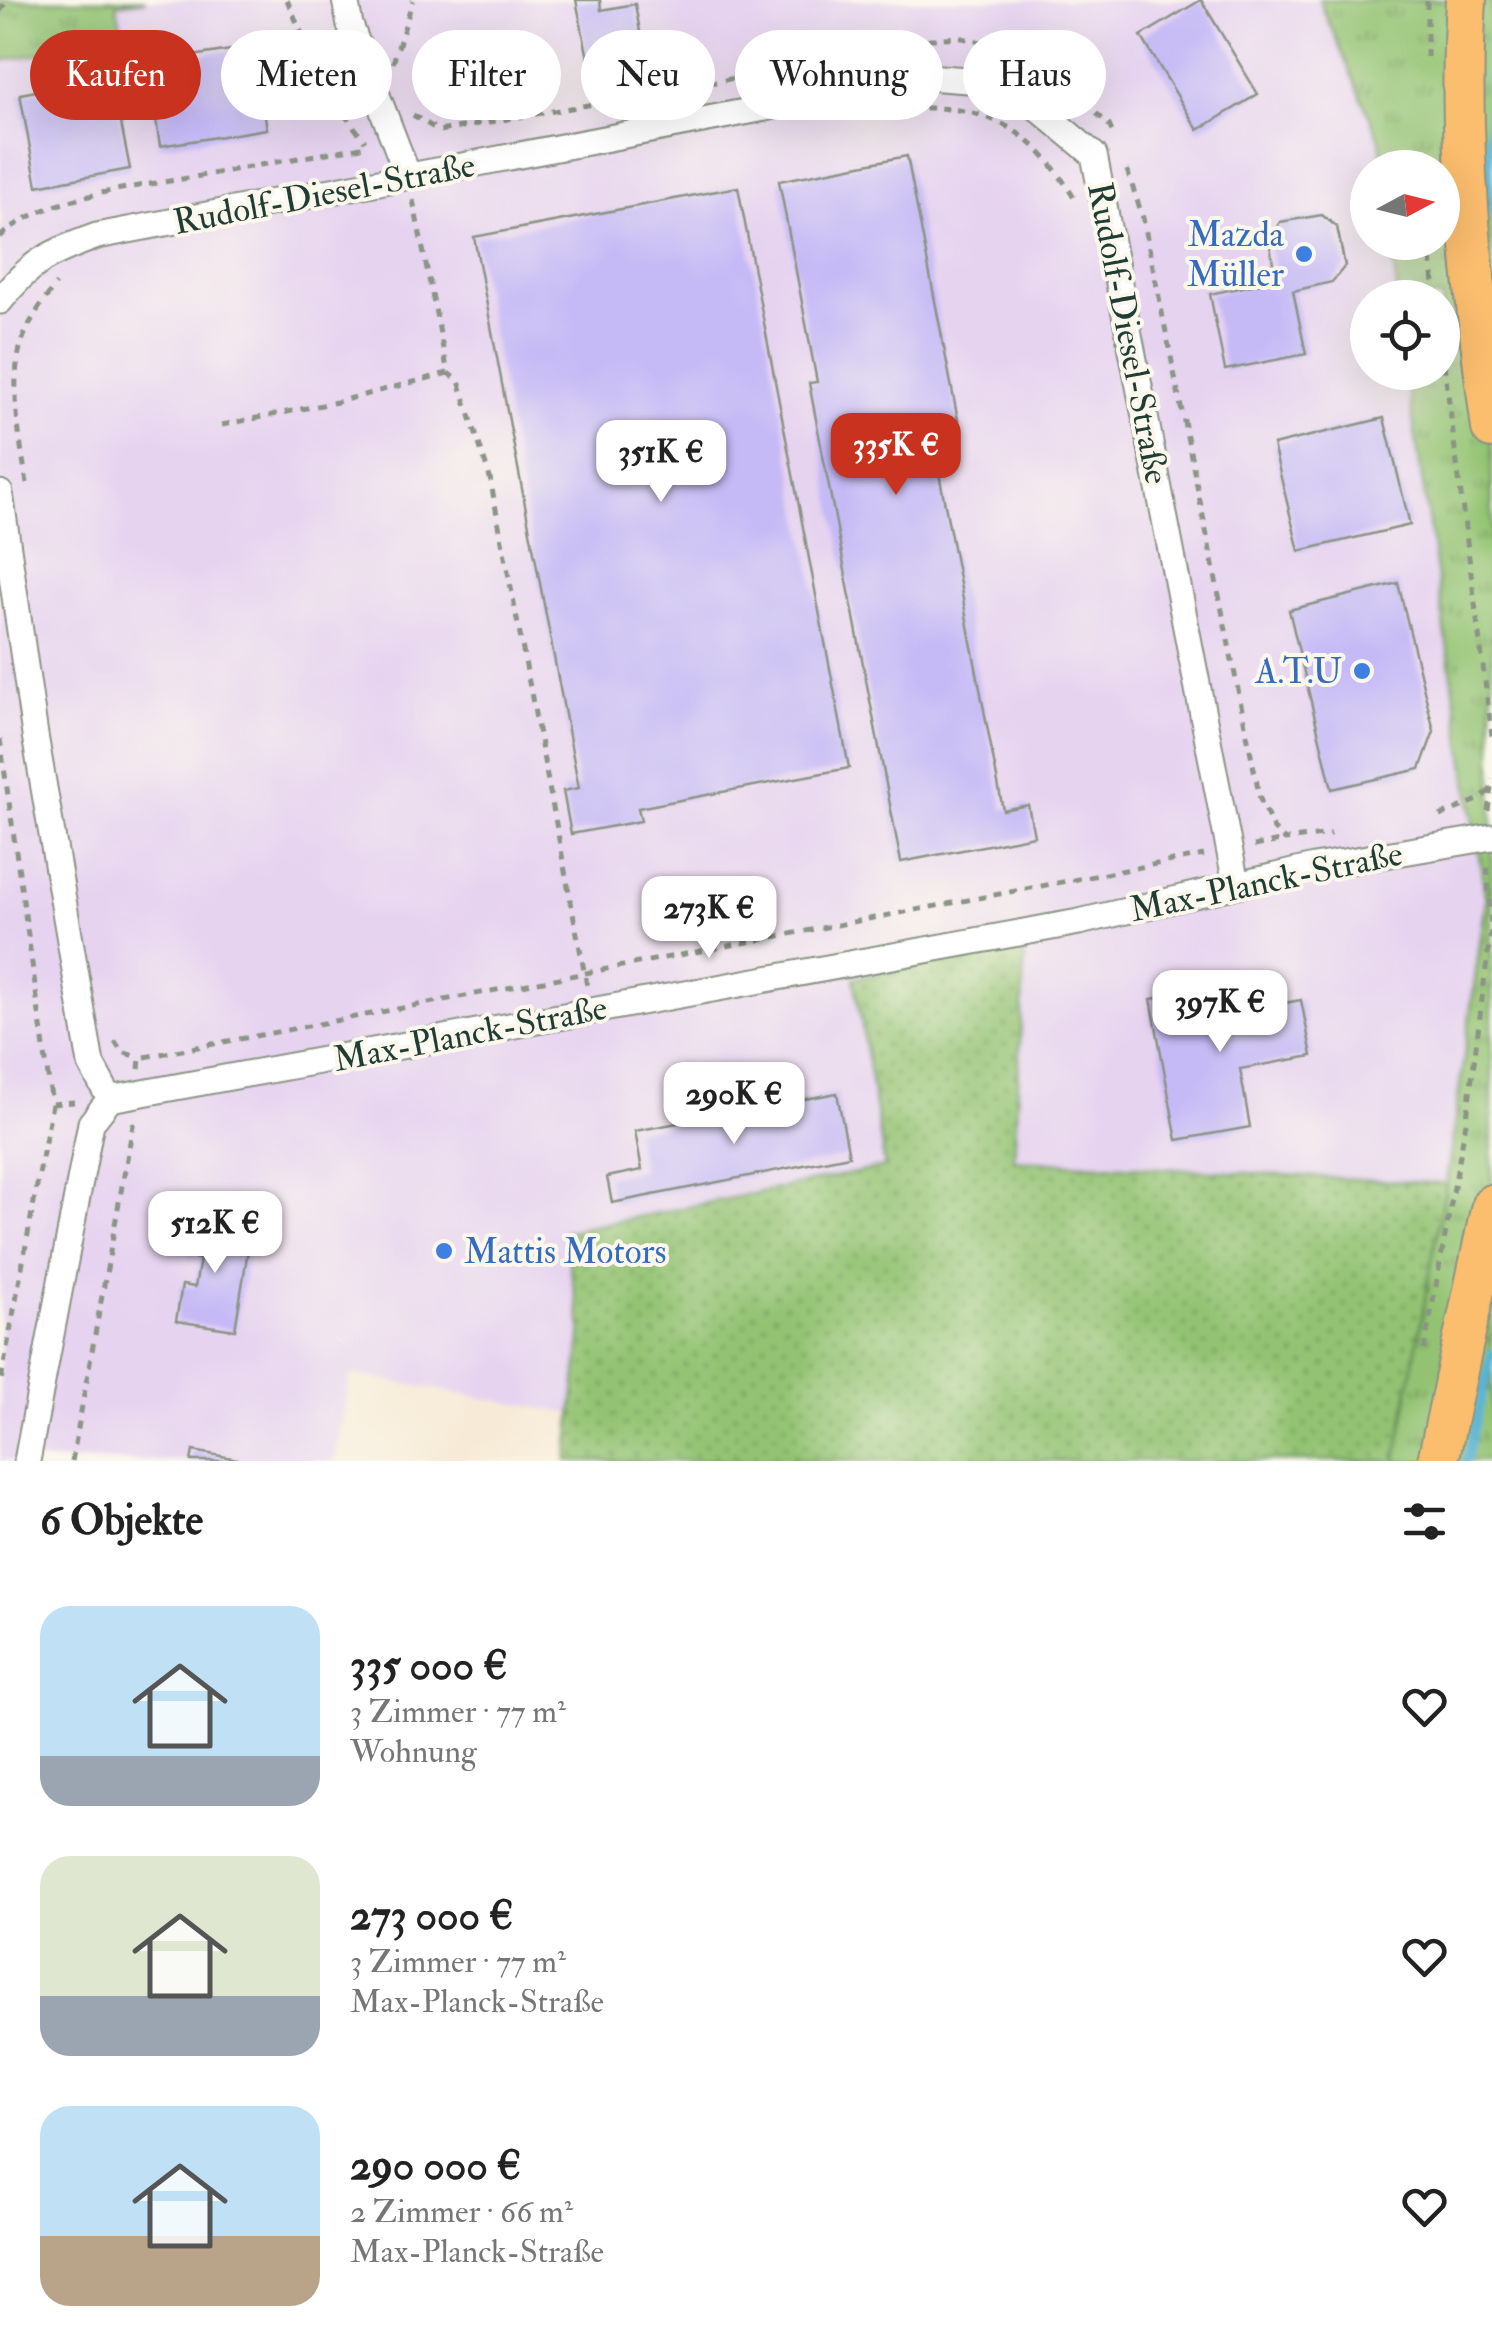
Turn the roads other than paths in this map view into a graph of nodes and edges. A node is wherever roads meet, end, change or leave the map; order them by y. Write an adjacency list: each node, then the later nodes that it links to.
1 (346, 0): 3 (street)
2 (1466, 0): 5 (main road)
3 (408, 176): 4 (street, Rudolf-Diesel-Straße); 8 (street, Rudolf-Diesel-Straße)
4 (0, 301)
5 (1492, 428)
6 (0, 493): 9 (street)
7 (1488, 838): 8 (street, Max-Planck-Straße)
8 (1236, 884): 9 (street, Max-Planck-Straße)
9 (123, 1098): 11 (street)
10 (1492, 1205): 12 (main road)
11 (27, 1461)
12 (1438, 1461)

